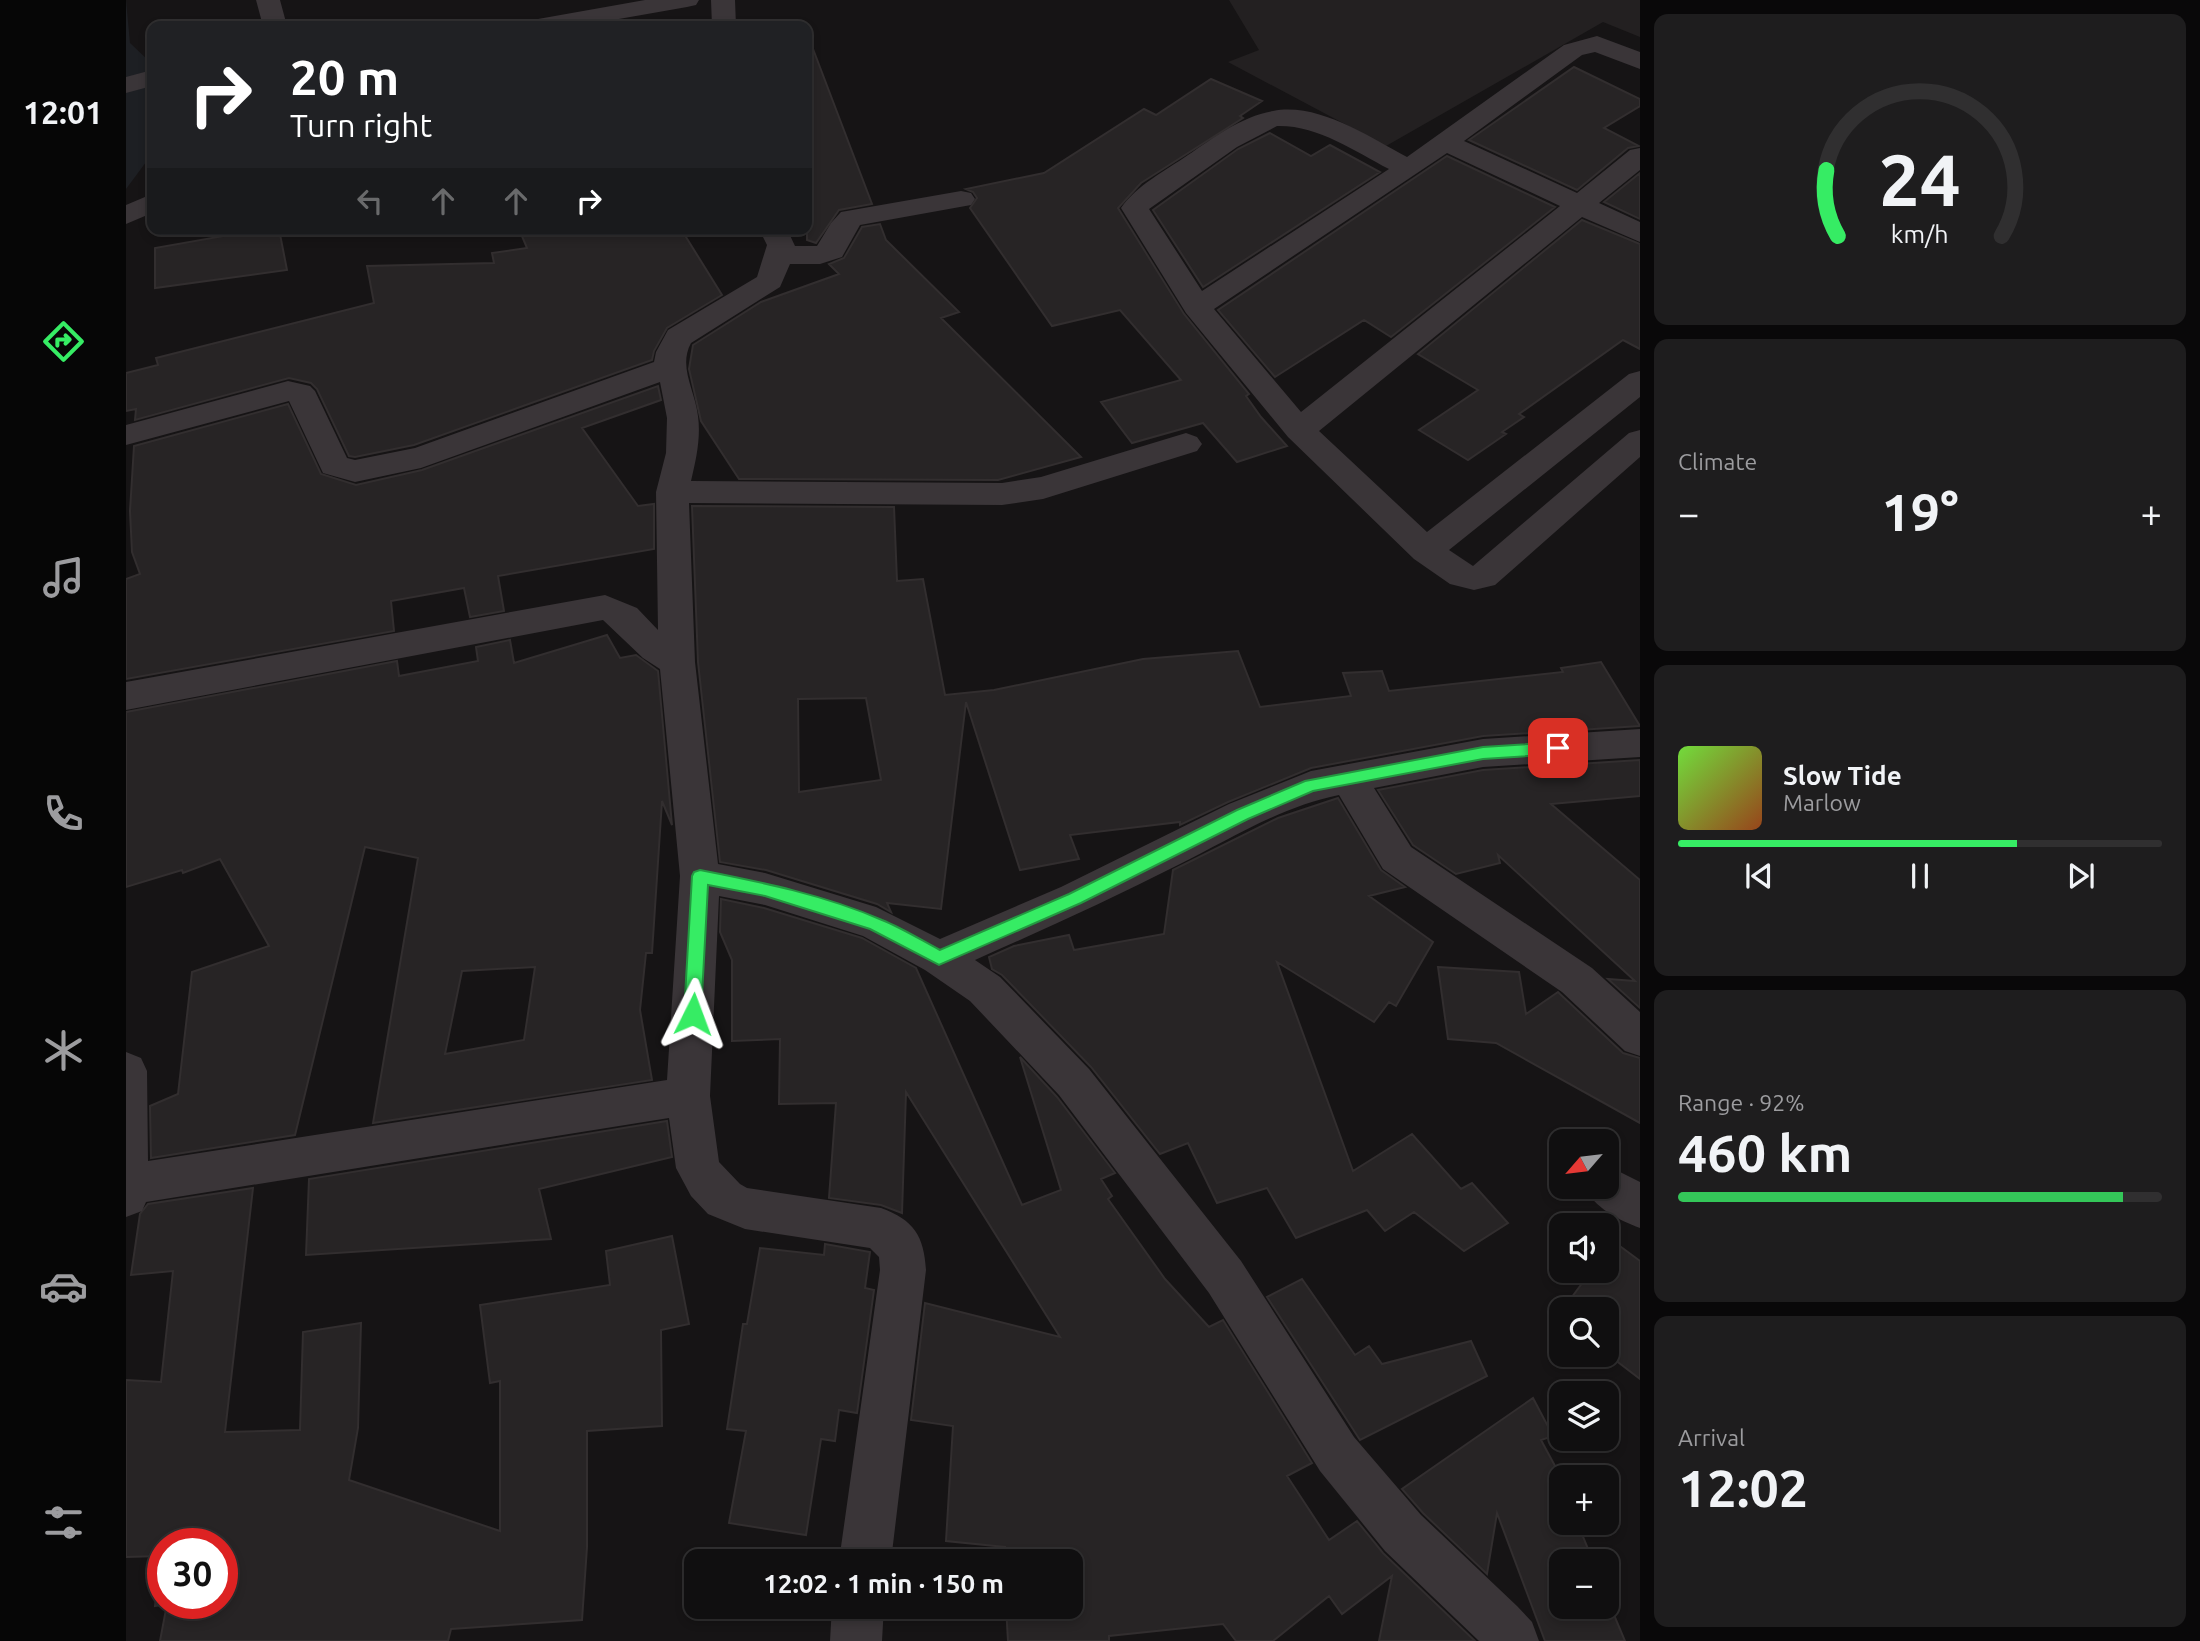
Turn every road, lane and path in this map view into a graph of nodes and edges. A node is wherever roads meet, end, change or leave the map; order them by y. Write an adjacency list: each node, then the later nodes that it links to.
1 (268, 0): 4 (street)
2 (687, 0): 5 (street)
3 (723, 0): 6 (street)
4 (274, 21)
5 (567, 21)
6 (724, 21)
7 (1640, 61): 10 (street)
8 (147, 79): 9 (street)
9 (126, 85)
10 (1446, 143): 12 (street); 15 (street)
11 (1640, 156): 15 (street)
12 (1409, 168): 19 (street); 19 (street)
13 (961, 199): 18 (street)
14 (147, 205): 16 (street)
15 (1580, 205): 17 (street); 22 (street)
16 (126, 216)
17 (1640, 233)
18 (776, 242): 20 (street)
19 (1197, 307): 22 (street)
20 (669, 368): 23 (street); 26 (street)
21 (1640, 381): 27 (street)
22 (1299, 430): 27 (street)
23 (126, 435)
24 (1640, 440): 27 (street)
25 (1186, 444): 26 (street)
26 (672, 492): 28 (street)
27 (1426, 551)
28 (677, 662): 29 (street); 32 (street)
29 (126, 696)
30 (1640, 743): 31 (street)
31 (1347, 777): 33 (street); 34 (street)
32 (700, 876): 33 (street); 36 (street)
33 (939, 958): 43 (street)
34 (1640, 1038)
35 (126, 1071): 37 (street)
36 (688, 1096): 37 (street); 40 (street)
37 (127, 1190)
38 (1619, 1193): 39 (street)
39 (1640, 1207)
40 (867, 1549)
41 (857, 1619): 42 (street)
42 (856, 1641)
43 (1513, 1641)

